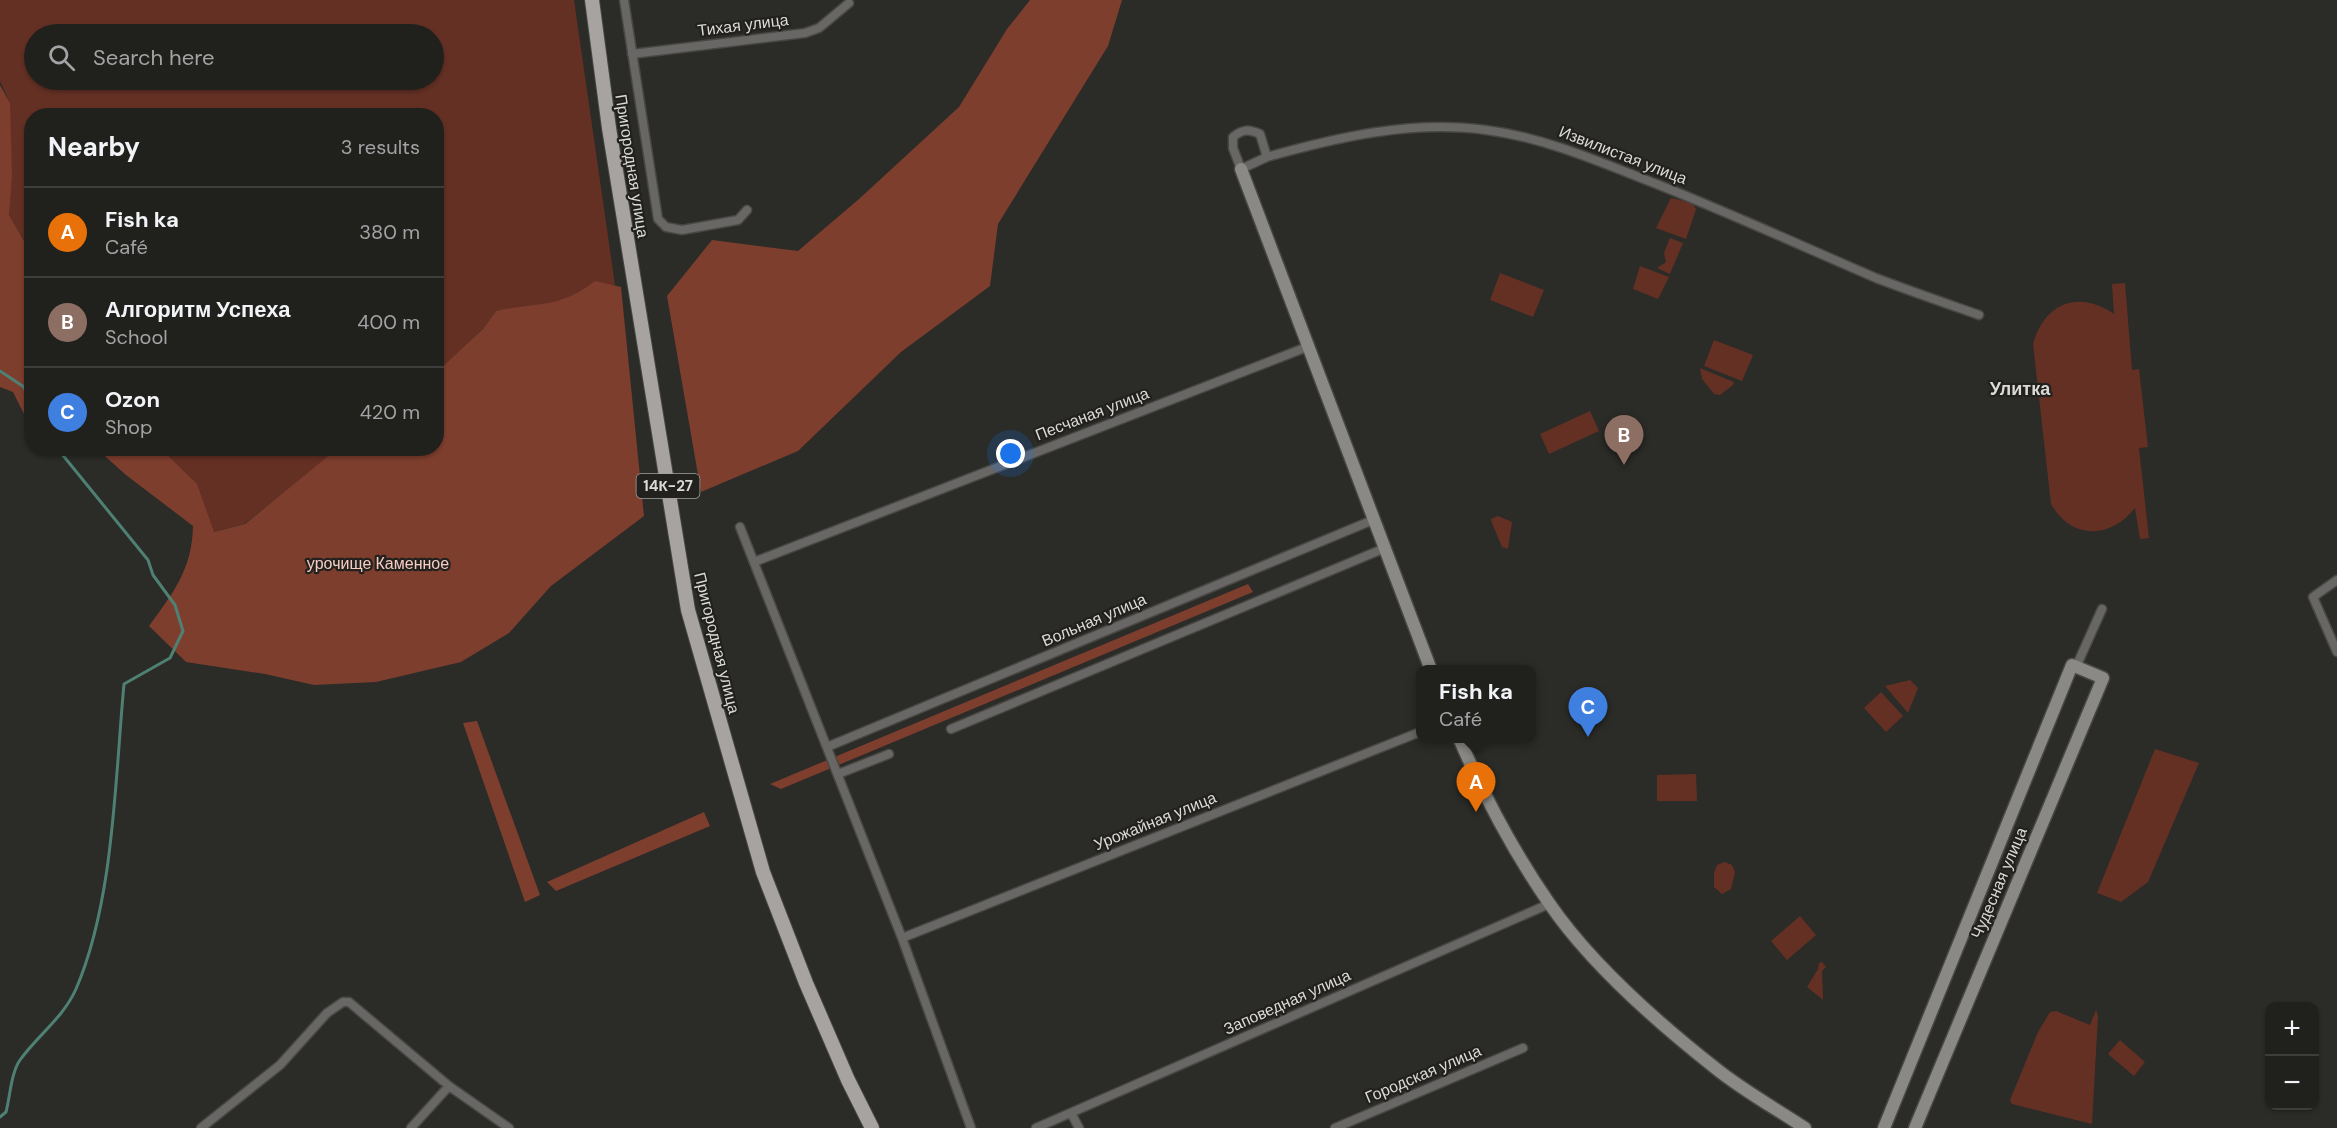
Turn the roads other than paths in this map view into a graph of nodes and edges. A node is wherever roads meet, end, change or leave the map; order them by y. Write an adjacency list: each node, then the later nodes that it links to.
1 (592, 0): 33 (main road, Пригородная улица / 14К-27)
2 (624, 0): 4 (street, Пригородная улица)
3 (849, 3): 4 (street, Тихая улица)
4 (632, 54): 7 (street, Пригородная улица)
5 (1267, 157): 6 (street, Извилистая улица); 6 (street); 8 (street, Извилистая улица)
6 (1241, 169): 9 (street)
7 (747, 210)
8 (1979, 315)
9 (1307, 347): 10 (street); 13 (street, Песчаная улица)
10 (1373, 520): 12 (street); 22 (street, Вольная улица)
11 (740, 527): 13 (street)
12 (1385, 548): 17 (street); 19 (street)
13 (754, 562): 22 (street)
14 (2337, 580): 16 (street)
15 (2102, 609): 18 (street, Чудесная улица)
16 (2337, 652)
17 (1429, 665)
18 (2076, 667): 39 (street, Чудесная улица); 40 (street, Чудесная улица)
19 (951, 729)
20 (1416, 734): 26 (street, Урожайная улица)
21 (1461, 743): 25 (street)
22 (827, 747): 24 (street)
23 (889, 754): 24 (street)
24 (838, 774): 26 (street)
25 (1550, 904): 29 (street, Заповедная улица); 38 (street)
26 (902, 938): 34 (street)
27 (1523, 1048): 37 (street, Городская улица)
28 (449, 1086): 30 (street); 31 (street); 32 (street)
29 (1071, 1113): 35 (street, Заповедная улица); 36 (street)
30 (201, 1128)
31 (411, 1128)
32 (509, 1128)
33 (872, 1128)
34 (971, 1128)
35 (1036, 1128)
36 (1078, 1128)
37 (1335, 1128)
38 (1805, 1128)
39 (1884, 1128)
40 (1915, 1128)

